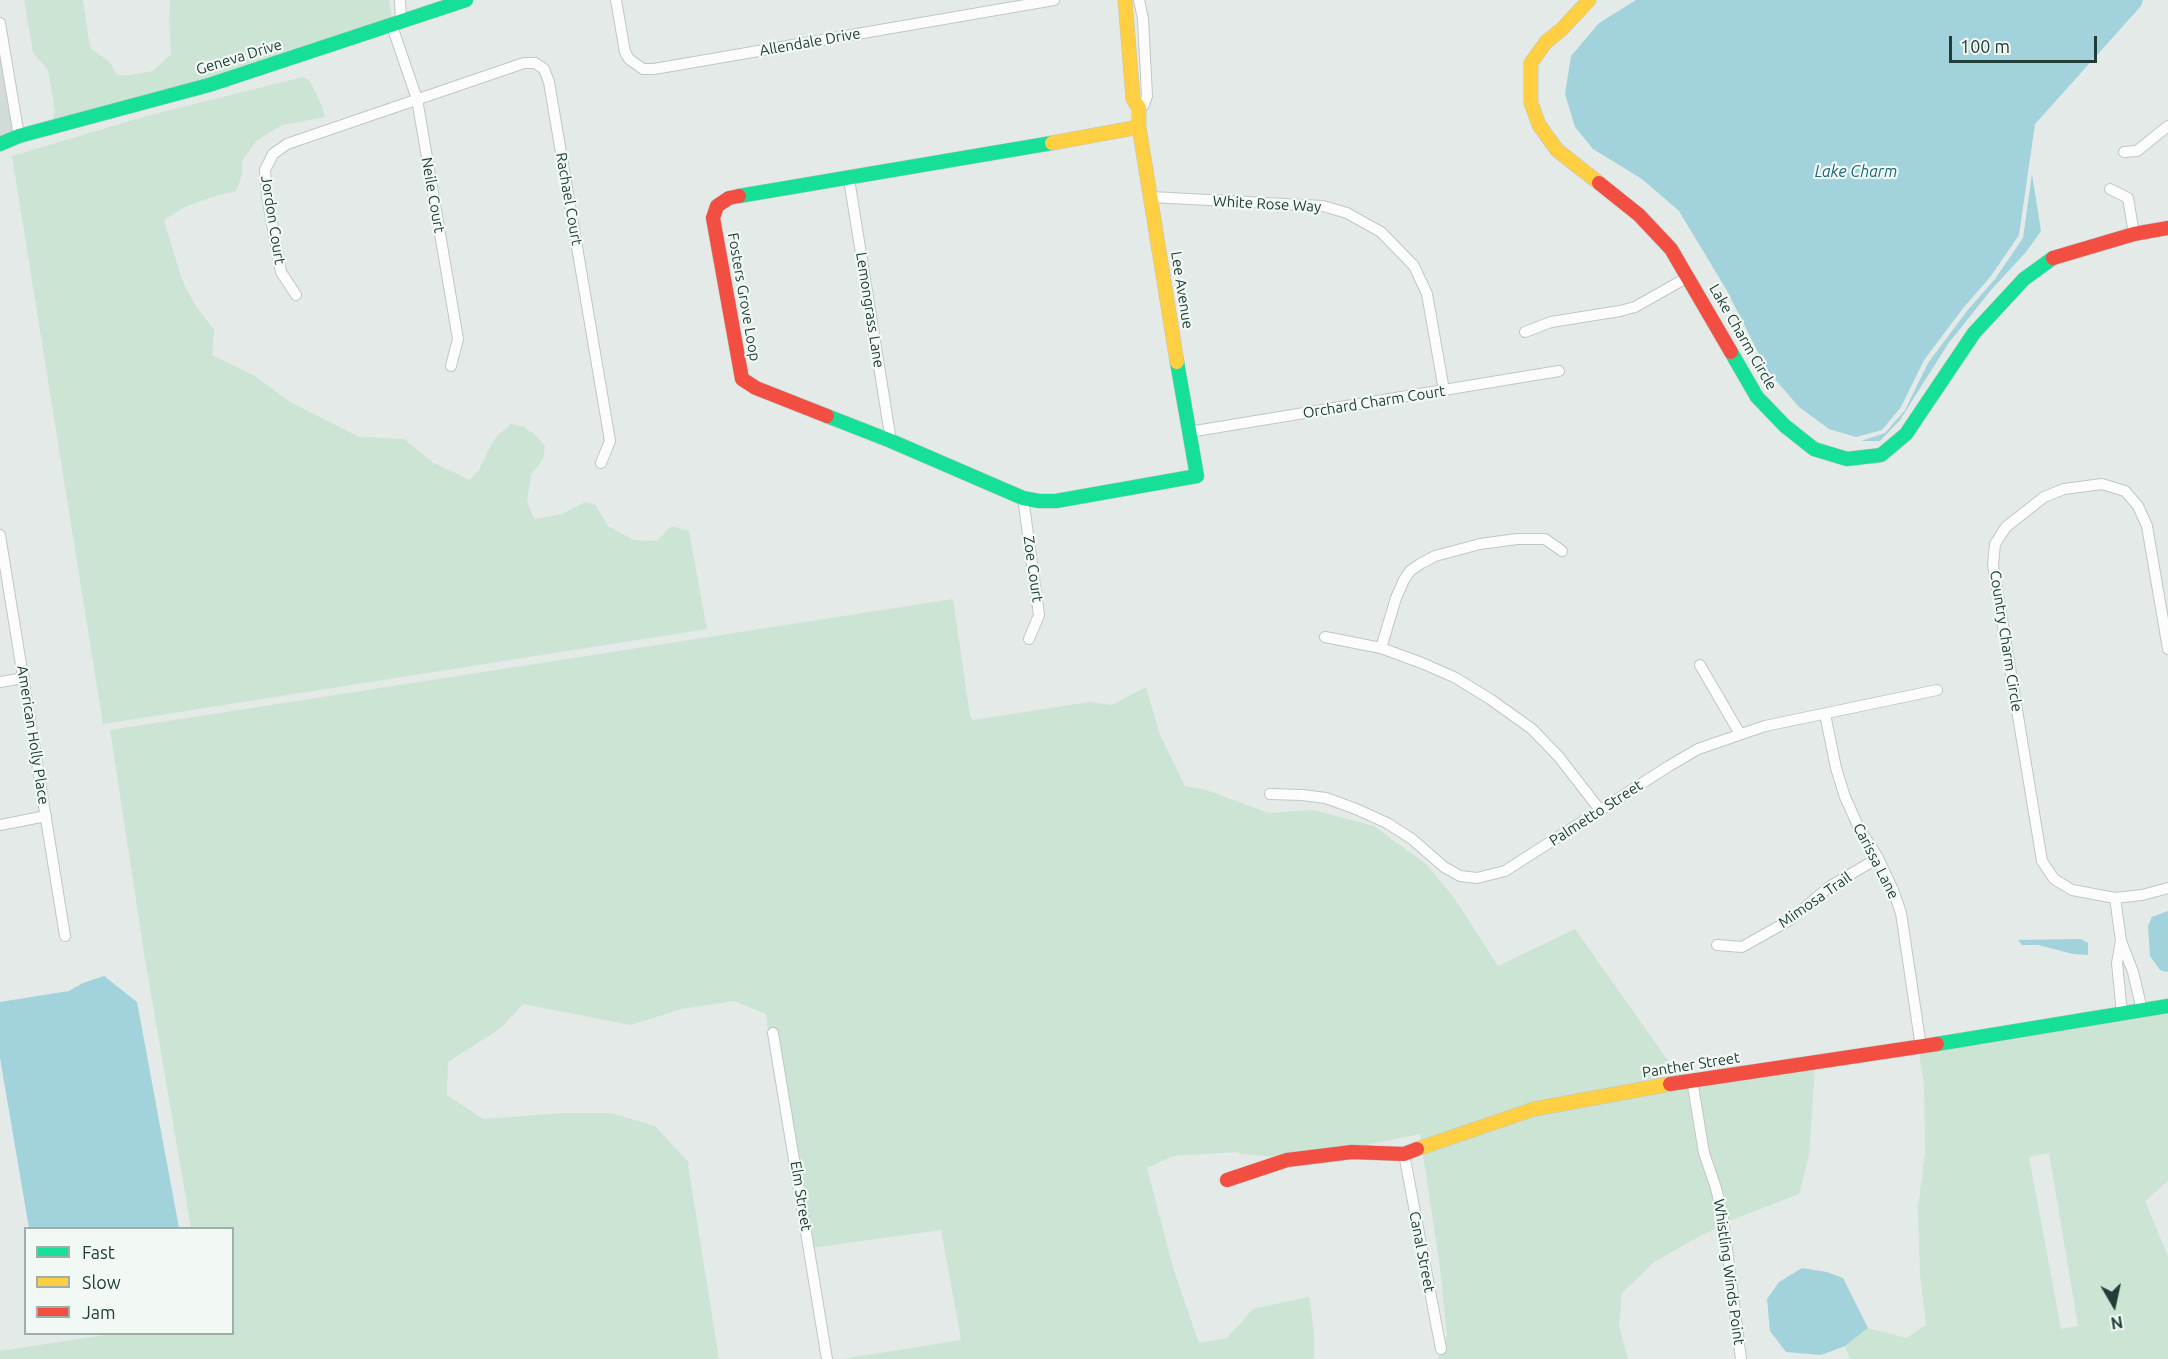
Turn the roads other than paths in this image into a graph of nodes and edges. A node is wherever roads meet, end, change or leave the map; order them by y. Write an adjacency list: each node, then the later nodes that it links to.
1 (400, 0): 9 (street, Neile Court)
2 (466, 0): 9 (street, Geneva Drive)
3 (616, 0): 4 (street, Allendale Drive)
4 (1054, 0)
5 (1125, 0): 11 (street, Lee Avenue)
6 (1139, 0): 11 (street, Lee Avenue)
7 (1589, 0): 22 (street, Lake Charm Circle)
8 (0, 23): 14 (street)
9 (397, 25): 10 (street, Neile Court); 14 (street, Geneva Drive)
10 (417, 99): 23 (street, Jordon Court); 25 (street, Neile Court); 30 (street, Rachael Court)
11 (1139, 108): 13 (street, Lee Avenue)
12 (2168, 126): 16 (street)
13 (1139, 127): 17 (street, Fosters Grove Loop); 19 (street, Lee Avenue)
14 (19, 136): 15 (street, Geneva Drive)
15 (0, 144)
16 (2124, 152)
17 (849, 179): 29 (street, Lemongrass Lane); 29 (street, Fosters Grove Loop)
18 (2110, 189): 21 (street)
19 (1150, 197): 27 (street, White Rose Way); 28 (street, Lee Avenue)
20 (2168, 228): 21 (street, Lake Charm Circle)
21 (2134, 234): 22 (street, Lake Charm Circle)
22 (1689, 277): 24 (street)
23 (296, 295)
24 (1525, 332)
25 (451, 366)
26 (1559, 371): 27 (street, Orchard Charm Court)
27 (1444, 390): 28 (street, Orchard Charm Court)
28 (1189, 432): 31 (street, Lee Avenue)
29 (891, 441): 32 (street, Fosters Grove Loop)
30 (601, 463)
31 (1197, 476): 32 (street, Fosters Grove Loop)
32 (1023, 498): 36 (street, Zoe Court)
33 (0, 538): 40 (street, American Holly Place)
34 (1562, 551): 37 (street)
35 (1325, 637): 37 (street)
36 (1029, 639)
37 (1381, 648): 46 (street)
38 (2168, 649): 51 (street, Country Charm Circle)
39 (1700, 665): 44 (street)
40 (24, 678): 41 (street); 47 (street, American Holly Place)
41 (0, 682)
42 (1937, 690): 43 (street, Palmetto Street)
43 (1825, 714): 44 (street, Palmetto Street); 49 (street, Carissa Lane)
44 (1740, 734): 46 (street, Palmetto Street)
45 (1270, 794): 46 (street, Palmetto Street)
46 (1600, 810)
47 (46, 816): 48 (street); 52 (street, American Holly Place)
48 (0, 825)
49 (1878, 858): 54 (street, Mimosa Trail); 61 (street, Carissa Lane)
50 (2168, 888): 51 (street, Country Charm Circle)
51 (2115, 898): 53 (street)
52 (65, 936)
53 (2121, 941): 55 (street); 56 (street)
54 (1717, 945)
55 (2133, 972): 56 (street); 58 (street)
56 (2118, 974): 59 (street)
57 (2168, 1006): 58 (street, Panther Street)
58 (2142, 1010): 59 (street, Panther Street)
59 (2122, 1013): 61 (street, Panther Street)
60 (773, 1033): 66 (street, Elm Street)
61 (1921, 1047): 62 (street, Panther Street)
62 (1692, 1080): 63 (street, Panther Street); 67 (street, Whistling Winds Point)
63 (1404, 1155): 64 (street, Panther Street); 65 (street, Canal Street)
64 (1227, 1180)
65 (1441, 1349)
66 (827, 1359)
67 (1742, 1359)

